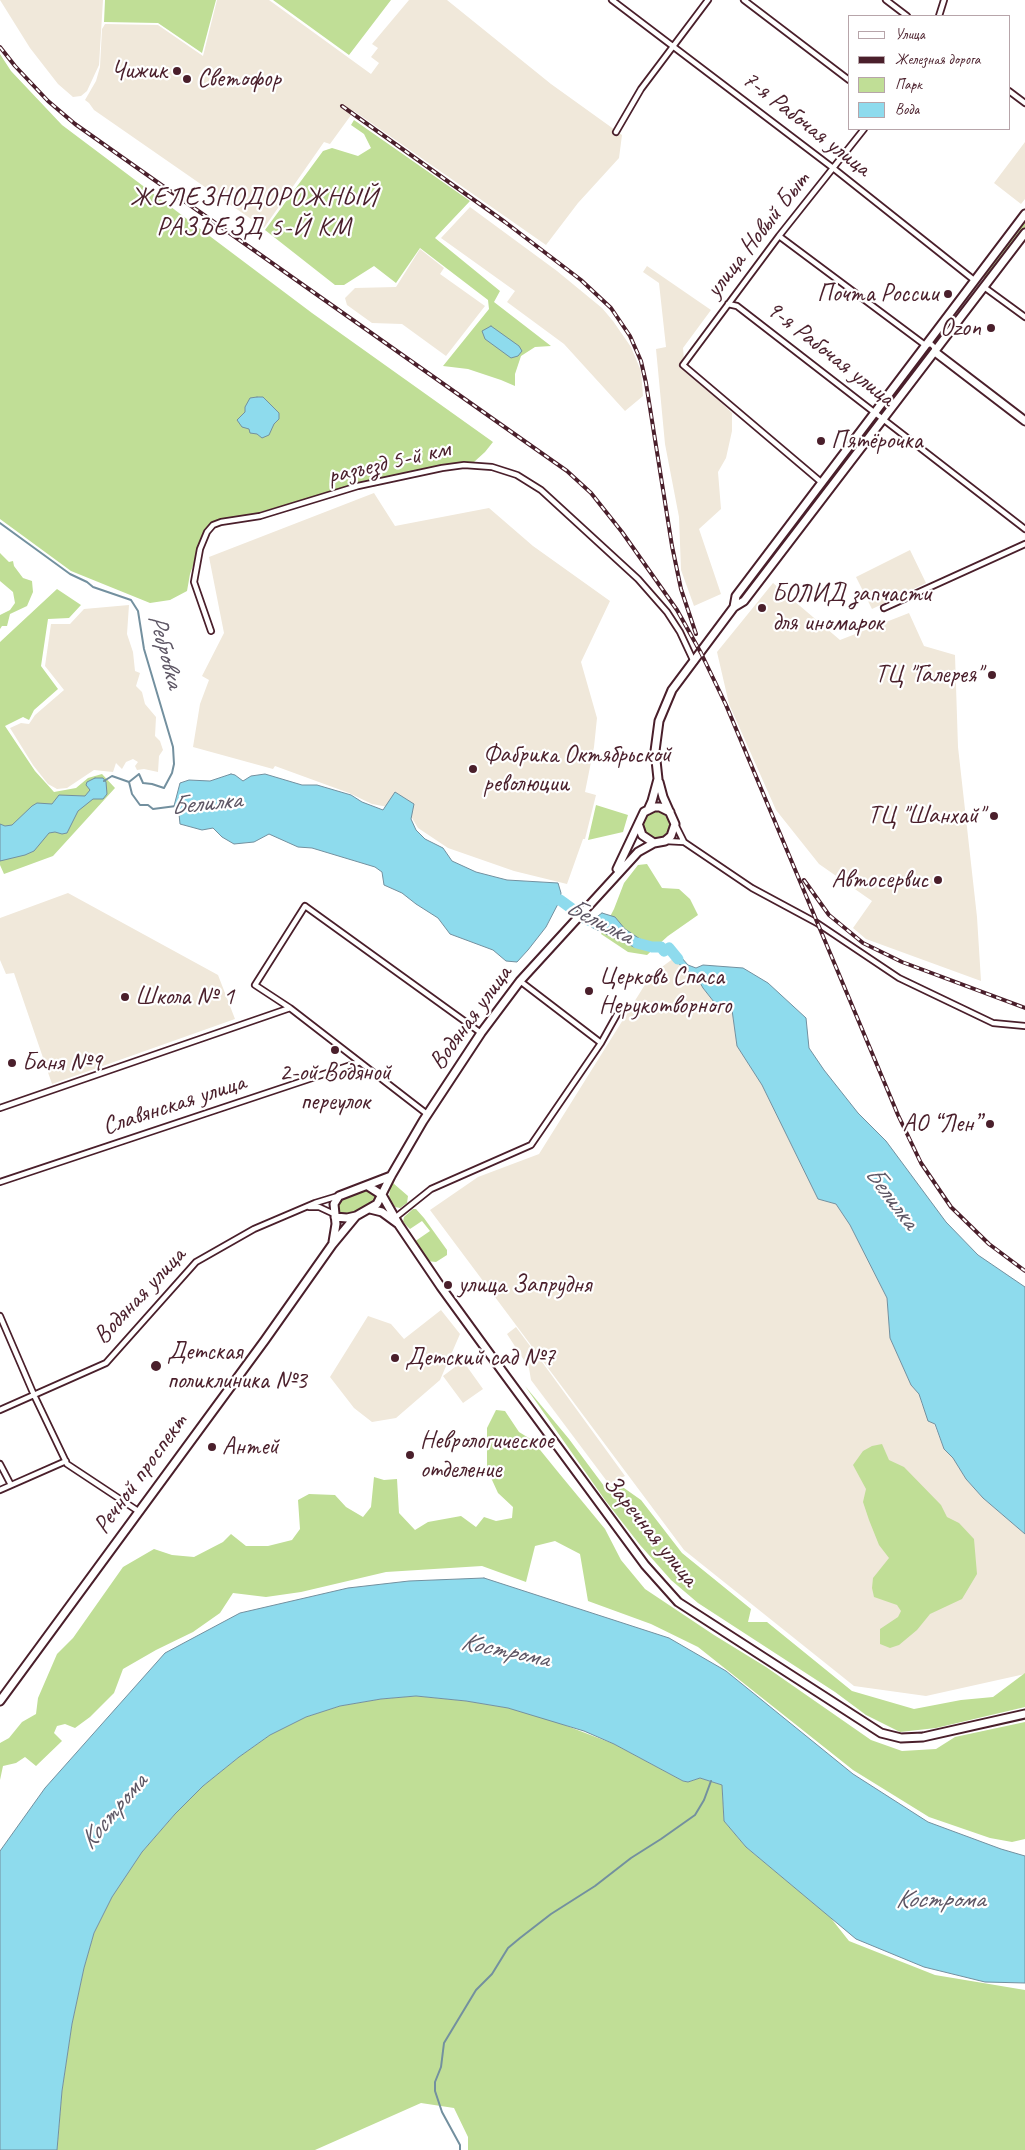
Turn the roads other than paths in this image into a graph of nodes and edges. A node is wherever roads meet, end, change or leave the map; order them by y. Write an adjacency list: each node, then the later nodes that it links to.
1 (612, 0): 8 (street, 7-я Рабочая улица)
2 (708, 0): 8 (street)
3 (744, 0): 9 (street)
4 (886, 0): 6 (street)
5 (944, 0): 7 (street)
6 (906, 15)
7 (938, 15)
8 (673, 46): 13 (street); 14 (street, 7-я Рабочая улица)
9 (848, 79)
10 (1010, 92): 11 (street)
11 (1025, 103)
12 (863, 130): 14 (street, улица Новый Быт)
13 (616, 132)
14 (833, 168): 17 (street, улица Новый Быт); 18 (street, 7-я Рабочая улица)
15 (1025, 214): 18 (street)
16 (1025, 234): 19 (street)
17 (779, 236): 20 (street, улица Новый Быт); 22 (street)
18 (974, 280): 22 (street)
19 (984, 287): 21 (street); 23 (street)
20 (728, 304): 24 (street, 9-я Рабочая улица); 27 (street, улица Новый Быт)
21 (1025, 317)
22 (923, 348): 23 (street); 23 (street); 24 (street)
23 (933, 355): 25 (street); 26 (street)
24 (874, 412): 25 (street, 9-я Рабочая улица); 27 (street)
25 (883, 420): 28 (street, 9-я Рабочая улица); 30 (street)
26 (1025, 420)
27 (821, 482): 30 (street)
28 (1025, 529)
29 (1025, 544): 31 (street)
30 (734, 607): 33 (street)
31 (884, 608)
32 (211, 631): 33 (street, разъезд 5-й км)
33 (694, 662): 34 (street)
34 (658, 779): 35 (street); 36 (street)
35 (648, 810): 36 (street); 38 (street)
36 (670, 812): 37 (street)
37 (675, 824): 39 (street); 40 (street)
38 (639, 826): 41 (street); 42 (street)
39 (665, 841): 40 (street); 41 (street)
40 (684, 842): 46 (street)
41 (654, 843): 42 (street)
42 (612, 878): 43 (street, Водяная улица)
43 (520, 981): 47 (street, Водяная улица); 48 (street)
44 (290, 1008): 47 (street); 49 (street); 50 (street)
45 (620, 1009): 48 (street)
46 (1025, 1026)
47 (481, 1033): 51 (street, Водяная улица)
48 (602, 1042): 61 (street)
49 (360, 1062): 51 (street); 53 (street, Славянская улица)
50 (0, 1108)
51 (427, 1114): 52 (street, Водяная улица)
52 (390, 1176): 54 (street); 55 (street, Водяная улица)
53 (0, 1182)
54 (368, 1186): 55 (street); 56 (street)
55 (382, 1195): 58 (street, Водяная улица); 61 (street, Заречная улица)
56 (339, 1196): 57 (street, Водяная улица); 59 (street)
57 (307, 1207): 59 (street); 65 (street, Водяная улица)
58 (370, 1210): 60 (street); 62 (street)
59 (334, 1216): 60 (street); 63 (street)
60 (356, 1216): 63 (street, Речной проспект)
61 (396, 1217): 62 (street, Заречная улица)
62 (399, 1225): 73 (street, Заречная улица)
63 (332, 1246): 71 (street, Речной проспект)
64 (0, 1316): 65 (street)
65 (34, 1395): 66 (street, Водяная улица); 67 (street)
66 (0, 1410)
67 (66, 1461): 69 (street); 71 (street)
68 (0, 1464): 69 (street)
69 (11, 1485): 70 (street)
70 (0, 1490)
71 (138, 1511): 72 (street, Речной проспект)
72 (0, 1701)
73 (1025, 1714)

